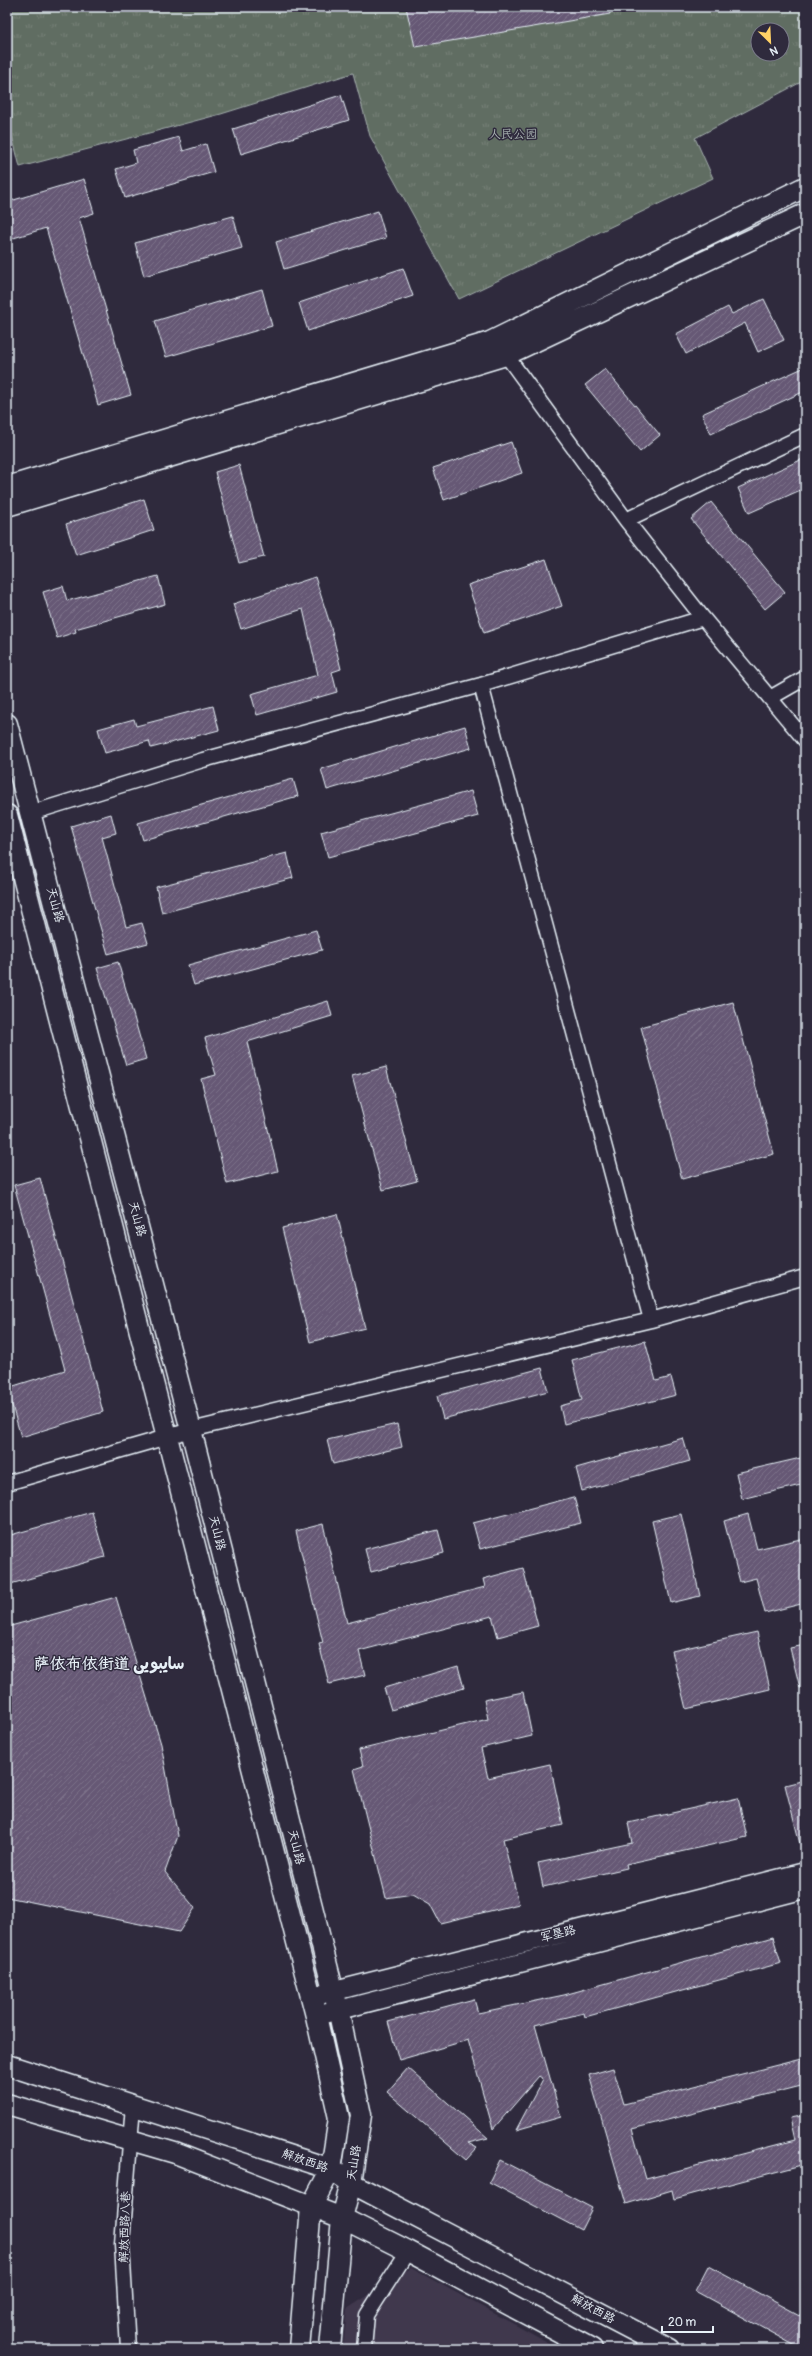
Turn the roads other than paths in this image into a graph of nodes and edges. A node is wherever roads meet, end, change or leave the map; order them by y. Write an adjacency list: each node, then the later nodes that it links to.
1 (805, 187): 5 (main road)
2 (805, 214): 3 (main road)
3 (506, 355): 6 (main road); 7 (street)
4 (805, 435): 7 (street)
5 (7, 487)
6 (7, 506)
7 (626, 520): 8 (street)
8 (703, 618): 10 (street); 11 (street)
9 (805, 678): 11 (street)
10 (481, 685): 14 (street); 17 (street)
11 (770, 698): 13 (street)
12 (7, 724): 14 (main road, 天山路)
13 (805, 740)
14 (31, 813): 18 (main road, 天山路)
15 (7, 815): 19 (main road, 天山路)
16 (805, 1277): 17 (street)
17 (651, 1320): 18 (street)
18 (191, 1430): 19 (street); 23 (main road, 天山路)
19 (167, 1438): 20 (street); 24 (main road, 天山路)
20 (7, 1483)
21 (805, 1872): 23 (street, 军垦路)
22 (805, 1889): 23 (street, 军垦路)
23 (335, 2000): 24 (street, 军垦路); 30 (main road, 天山路)
24 (313, 2007): 29 (main road, 天山路)
25 (7, 2065): 27 (main road, 解放西路)
26 (7, 2104): 28 (main road)
27 (133, 2105): 28 (street, 解放西路八巷); 29 (main road, 解放西路)
28 (130, 2140): 31 (main road); 34 (street, 解放西路八巷)
29 (331, 2169): 30 (main road, 解放西路); 31 (main road, 天山路)
30 (351, 2183): 32 (main road, 天山路); 39 (main road, 解放西路)
31 (311, 2206): 32 (main road); 35 (main road, 天山路)
32 (342, 2218): 33 (main road); 36 (main road, 天山路)
33 (408, 2251): 37 (street); 38 (main road)
34 (128, 2349)
35 (299, 2349)
36 (330, 2349)
37 (364, 2349)
38 (592, 2349)
39 (669, 2349)

